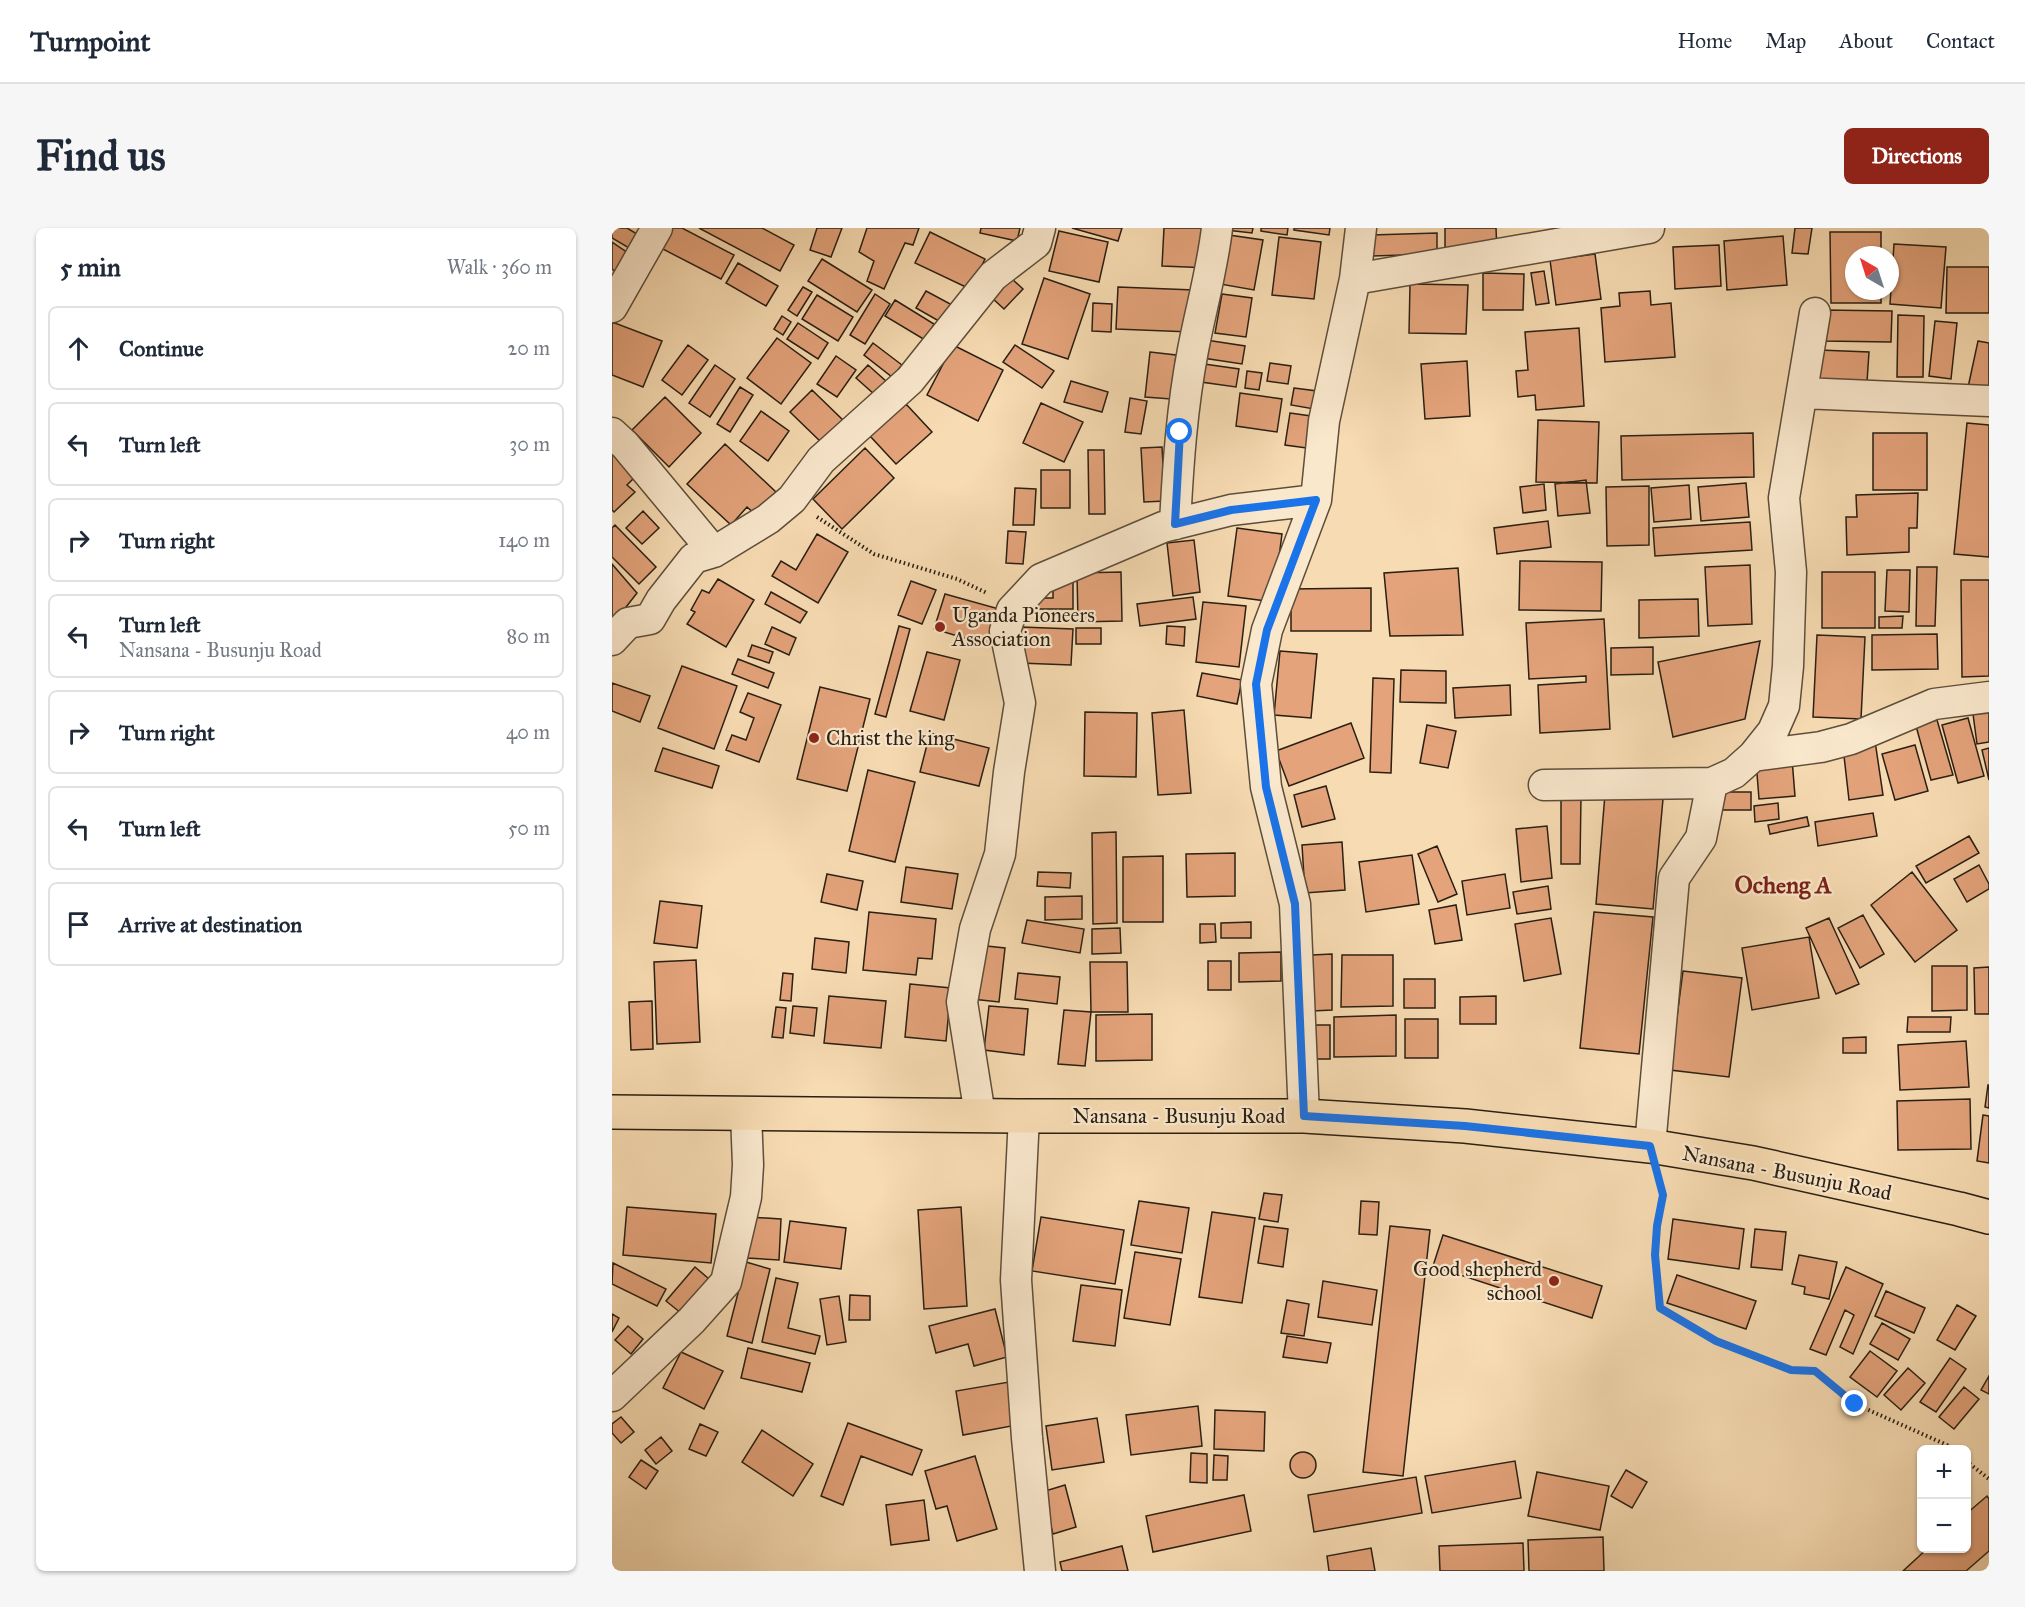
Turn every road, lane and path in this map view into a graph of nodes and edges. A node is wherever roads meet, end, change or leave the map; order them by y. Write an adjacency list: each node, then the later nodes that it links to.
1 (657, 228): 8 (street)
2 (1040, 228): 13 (street)
3 (1217, 228): 15 (street)
4 (1361, 228): 7 (street)
5 (1649, 228): 6 (street)
6 (1517, 239): 7 (street)
7 (1355, 279): 14 (street)
8 (612, 307)
9 (1815, 313): 10 (street)
10 (1802, 393): 11 (street); 20 (street)
11 (1989, 401)
12 (612, 433): 16 (street)
13 (792, 499): 16 (street); 17 (path)
14 (1316, 500): 15 (street); 27 (street)
15 (1175, 524): 17 (street)
16 (714, 552): 18 (street)
17 (1017, 603): 25 (street)
18 (612, 640)
19 (1989, 697): 20 (street)
20 (1753, 756): 21 (street)
21 (1712, 783): 22 (street); 28 (street)
22 (1544, 785)
23 (612, 1112): 24 (main road, Nansana - Busunju Road)
24 (746, 1114): 25 (main road, Nansana - Busunju Road); 30 (street)
25 (980, 1115): 26 (main road, Nansana - Busunju Road)
26 (1024, 1116): 27 (main road, Nansana - Busunju Road); 34 (street)
27 (1304, 1116): 28 (main road, Nansana - Busunju Road)
28 (1650, 1146): 29 (main road, Nansana - Busunju Road); 31 (path)
29 (1989, 1217)
30 (612, 1396)
31 (1947, 1445)
32 (1971, 1465): 33 (path)
33 (1989, 1479)
34 (1040, 1571)

